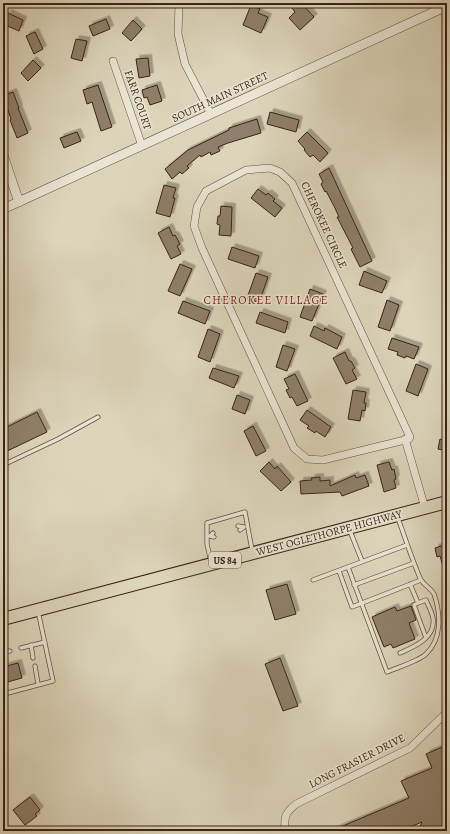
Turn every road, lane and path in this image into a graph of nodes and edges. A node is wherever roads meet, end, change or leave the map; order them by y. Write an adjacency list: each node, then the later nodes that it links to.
1 (180, 3): 4 (street)
2 (447, 6): 4 (street, SOUTH MAIN STREET)
3 (112, 61): 5 (street, FARR COURT)
4 (211, 114): 5 (street, SOUTH MAIN STREET)
5 (142, 146): 7 (street, SOUTH MAIN STREET)
6 (3, 156): 7 (street)
7 (19, 202): 8 (street, SOUTH MAIN STREET)
8 (3, 209)
9 (98, 417): 11 (lane)
10 (405, 440): 10 (street, CHEROKEE CIRCLE); 13 (street, CHEROKEE CIRCLE)
11 (3, 465)
12 (447, 502): 13 (highway, WEST OGLETHORPE HIGHWAY / US 84)
13 (425, 508): 14 (highway, WEST OGLETHORPE HIGHWAY / US 84)
14 (397, 515): 17 (highway, WEST OGLETHORPE HIGHWAY / US 84); 18 (lane)
15 (246, 527): 16 (lane); 19 (lane); 22 (lane)
16 (239, 528)
17 (349, 528): 19 (highway, WEST OGLETHORPE HIGHWAY / US 84); 20 (lane)
18 (407, 545): 20 (lane); 21 (lane)
19 (252, 553): 22 (highway, WEST OGLETHORPE HIGHWAY / US 84)
20 (362, 561): 23 (lane)
21 (414, 562): 26 (lane); 28 (lane)
22 (211, 564): 31 (highway, WEST OGLETHORPE HIGHWAY / US 84)
23 (348, 567): 24 (lane); 28 (lane)
24 (339, 571): 25 (lane); 29 (lane)
25 (313, 580)
26 (421, 580): 27 (lane); 29 (lane)
27 (410, 584): 29 (lane); 30 (lane)
28 (354, 585): 29 (lane)
29 (361, 603)
30 (418, 603): 33 (lane); 33 (lane)
31 (38, 610): 32 (highway, WEST OGLETHORPE HIGHWAY / US 84); 34 (lane)
32 (3, 619)
33 (426, 638): 39 (lane)
34 (45, 642): 35 (lane); 42 (lane)
35 (31, 646): 36 (lane); 40 (lane)
36 (21, 648)
37 (10, 651): 38 (lane)
38 (3, 652)
39 (400, 653)
40 (33, 658)
41 (35, 666): 42 (lane)
42 (38, 684): 43 (lane)
43 (3, 692)
44 (447, 712): 45 (street, LONG FRASIER DRIVE)
45 (285, 831)

